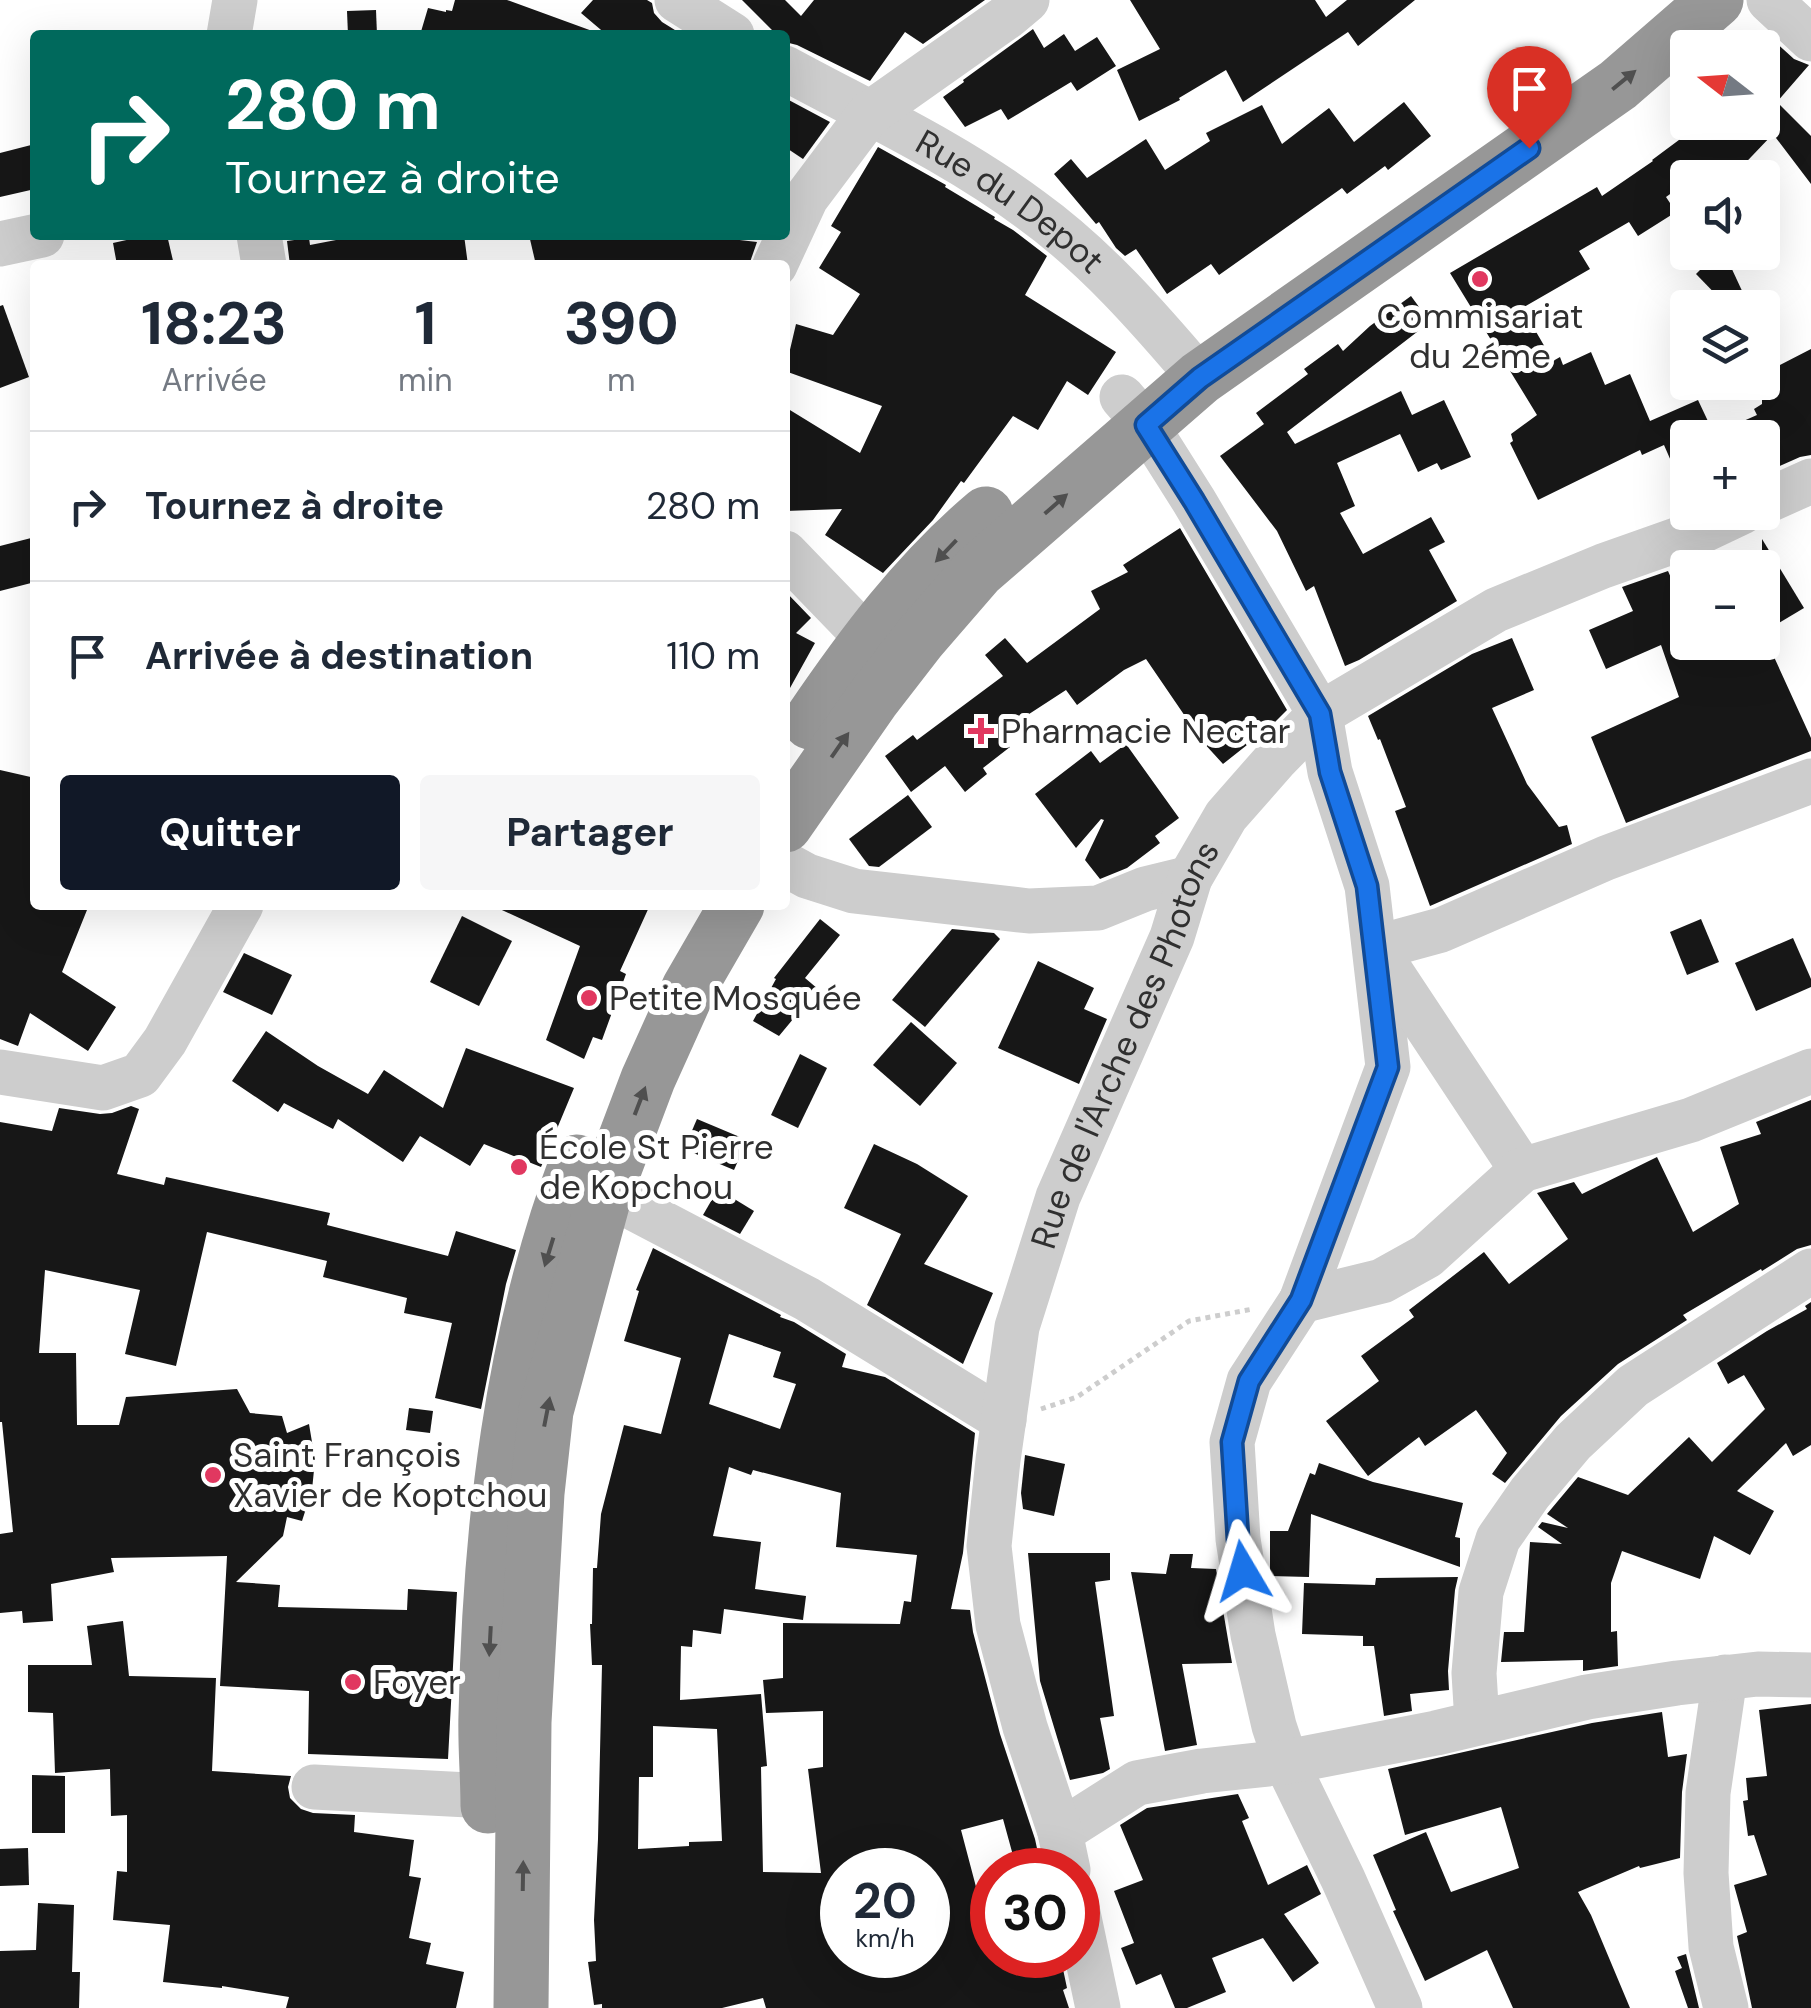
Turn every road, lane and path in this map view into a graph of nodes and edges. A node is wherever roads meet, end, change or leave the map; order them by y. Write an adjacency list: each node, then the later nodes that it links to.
1 (235, 0): 7 (street)
2 (678, 0): 8 (street)
3 (1026, 0): 11 (street)
4 (1660, 0): 15 (highway)
5 (1716, 0): 15 (highway, one-way to 5)
6 (1769, 0): 9 (street)
7 (230, 30)
8 (724, 30)
9 (1811, 39)
10 (790, 71): 11 (street, Rue du Depot)
11 (869, 114): 12 (street); 15 (street, Rue du Depot)
12 (790, 234)
13 (30, 238): 14 (street)
14 (0, 244)
15 (1189, 365): 16 (highway)
16 (1134, 411): 21 (highway, one-way to 21); 22 (street); 25 (highway, one-way to 16)
17 (1811, 480): 18 (street)
18 (1780, 495)
19 (1704, 530): 22 (street, Rue de l'Arche des Photons)
20 (790, 558): 21 (street)
21 (869, 640): 23 (highway)
22 (1320, 714): 27 (street, Rue de l'Arche des Photons); 31 (street)
23 (790, 752)
24 (1811, 781): 31 (street)
25 (790, 819)
26 (790, 867): 27 (street)
27 (1190, 878): 38 (street, Rue de l'Arche des Photons)
28 (238, 910): 33 (street)
29 (691, 910): 35 (highway)
30 (734, 910): 35 (highway, one-way to 30)
31 (1375, 948): 34 (street); 37 (street)
32 (1811, 1071): 34 (street)
33 (0, 1072)
34 (1522, 1170): 37 (street)
35 (588, 1187): 38 (street); 39 (highway)
36 (1811, 1271): 42 (street)
37 (1301, 1300): 38 (path); 43 (street)
38 (1004, 1420): 46 (street, Rue de l'Arche des Photons)
39 (514, 1569): 45 (highway, one-way to 45); 50 (highway, one-way to 39)
40 (1811, 1675): 41 (street)
41 (1725, 1677): 42 (street); 53 (street)
42 (1477, 1722): 43 (street)
43 (1286, 1762): 47 (street); 52 (street)
44 (314, 1788): 45 (street)
45 (488, 1796): 49 (highway)
46 (1063, 1848)
47 (1067, 1848)
48 (1092, 1978): 51 (street)
49 (487, 2008)
50 (521, 2008)
51 (1098, 2008)
52 (1400, 2008)
53 (1726, 2008)

